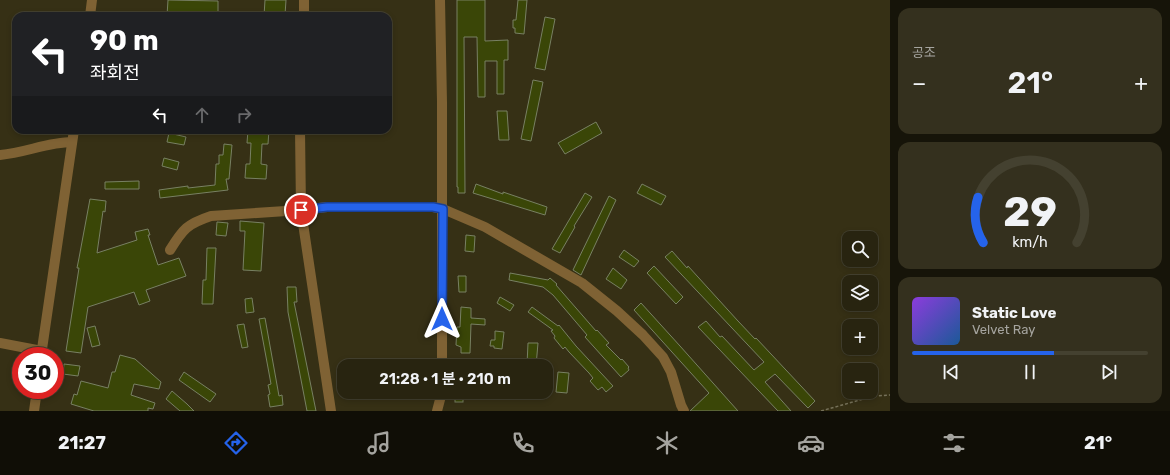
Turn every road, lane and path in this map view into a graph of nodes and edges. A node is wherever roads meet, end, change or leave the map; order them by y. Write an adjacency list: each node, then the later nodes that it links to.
1 (92, 0): 4 (street)
2 (304, 0): 5 (street)
3 (440, 0): 10 (street)
4 (90, 12)
5 (304, 12)
6 (73, 134): 8 (street)
7 (300, 134): 11 (street)
8 (72, 142): 9 (street); 15 (street)
9 (0, 156)
10 (443, 209): 11 (street); 16 (street); 23 (street)
11 (301, 210): 12 (street); 21 (street)
12 (170, 250)
13 (0, 343): 14 (street)
14 (15, 347)
15 (43, 347)
16 (442, 359)
17 (890, 395): 24 (path)
18 (36, 399): 20 (street)
19 (440, 399): 22 (street)
20 (34, 411)
21 (331, 411)
22 (437, 411)
23 (684, 411)
24 (821, 411)

